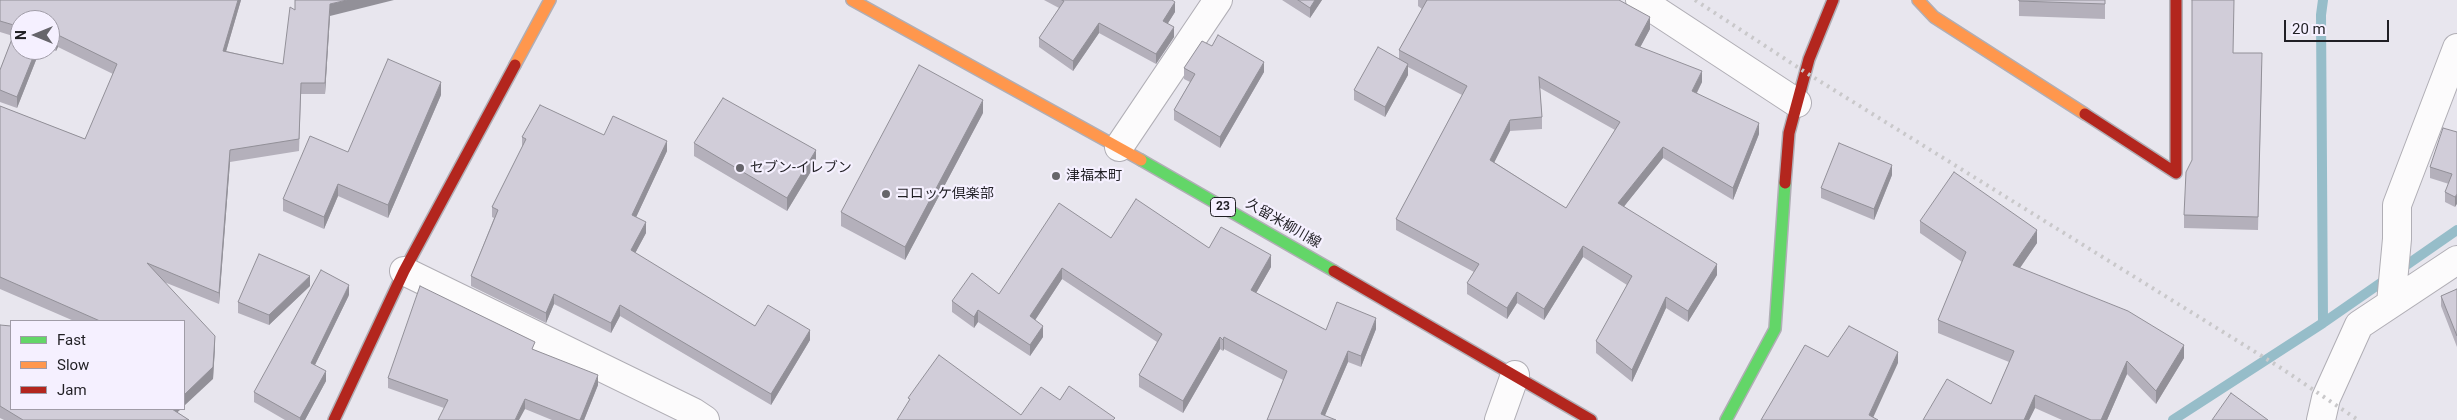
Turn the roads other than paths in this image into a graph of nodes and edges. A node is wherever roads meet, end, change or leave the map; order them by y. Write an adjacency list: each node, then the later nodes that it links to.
1 (550, 0): 12 (street)
2 (852, 0): 10 (street, 久留米柳川線 / 23)
3 (1218, 0): 10 (street)
4 (1640, 0): 9 (street)
5 (1833, 0): 9 (street)
6 (1918, 0): 7 (street)
7 (2176, 0)
8 (2457, 48): 13 (street)
9 (1797, 103): 19 (street)
10 (1119, 147): 14 (street, 久留米柳川線 / 23)
11 (2457, 260): 13 (street)
12 (404, 271): 15 (street); 16 (street)
13 (2391, 303): 20 (street)
14 (1514, 375): 17 (street); 18 (street, 久留米柳川線 / 23)
15 (334, 420)
16 (705, 420)
17 (1499, 420)
18 (1591, 420)
19 (1726, 420)
20 (2321, 420)

